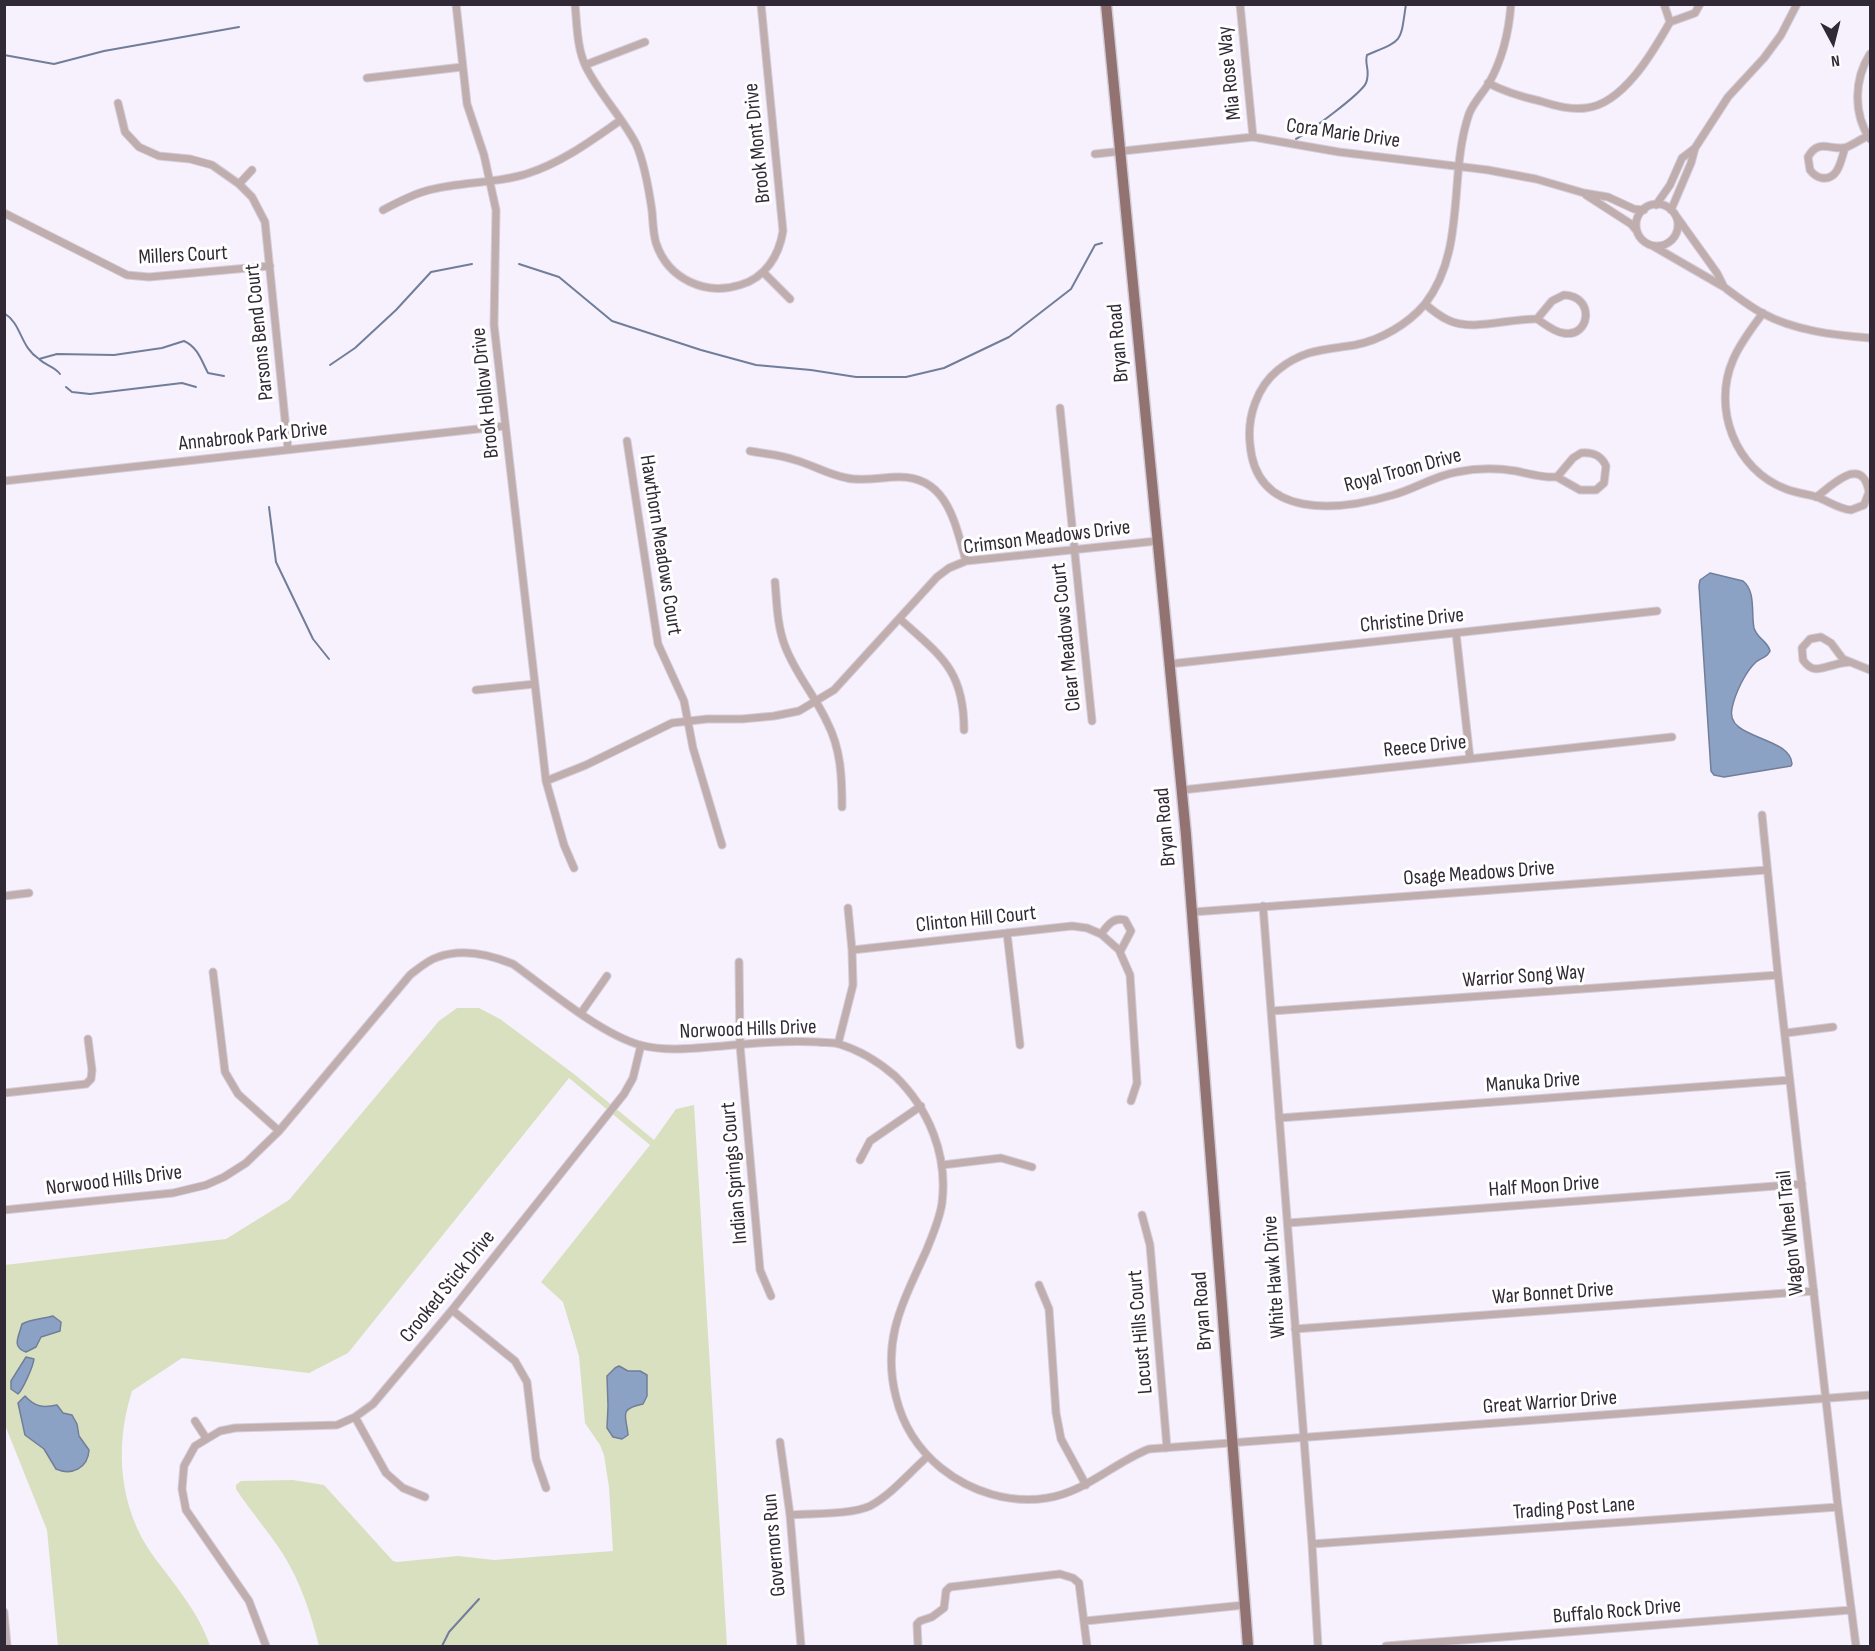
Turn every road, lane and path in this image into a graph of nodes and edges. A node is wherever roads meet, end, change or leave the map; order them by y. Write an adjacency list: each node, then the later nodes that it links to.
1 (456, 4): 14 (street, Brook Hollow Drive)
2 (575, 4): 13 (street, Brook Mont Drive)
3 (761, 4): 38 (street, Brook Mont Drive)
4 (1106, 4): 23 (main road, Bryan Road)
5 (1239, 4): 19 (street, Mia Rose Way)
6 (1511, 4): 16 (street, Royal Troon Drive)
7 (1664, 4): 10 (street)
8 (1700, 4): 10 (street)
9 (1797, 4): 21 (street)
10 (1670, 22): 16 (street)
11 (645, 42): 13 (street)
12 (1870, 54): 20 (street)
13 (585, 65): 18 (street, Brook Mont Drive)
14 (462, 67): 15 (street); 27 (street, Brook Hollow Drive)
15 (367, 78)
16 (1488, 83): 25 (street, Royal Troon Drive)
17 (118, 103): 28 (street, Parsons Bend Court)
18 (621, 120): 27 (street); 38 (street, Brook Mont Drive)
19 (1253, 137): 23 (street, Cora Marie Drive); 25 (street, Cora Marie Drive)
20 (1869, 137): 22 (street)
21 (1695, 148): 30 (street); 33 (street)
22 (1845, 148): 22 (street)
23 (1120, 151): 24 (street, Cora Marie Drive); 53 (main road, Bryan Road)
24 (1095, 154)
25 (1458, 167): 29 (street, Cora Marie Drive); 41 (street, Royal Troon Drive)
26 (252, 170): 28 (street)
27 (490, 182): 31 (street); 46 (street, Brook Hollow Drive)
28 (239, 184): 37 (street, Parsons Bend Court)
29 (1584, 193): 32 (street, Cora Marie Drive); 35 (street, Cora Marie Drive)
30 (1656, 205): 32 (street); 33 (street)
31 (383, 210)
32 (1644, 210): 35 (street)
33 (1673, 212): 36 (street); 39 (street)
34 (4, 213): 37 (street, Millers Court)
35 (1637, 231): 36 (street)
36 (1653, 246): 39 (street)
37 (270, 266): 48 (street, Parsons Bend Court)
38 (763, 272): 40 (street)
39 (1724, 287): 42 (street)
40 (790, 299)
41 (1425, 304): 43 (street); 50 (street, Royal Troon Drive)
42 (1763, 313): 44 (street); 52 (street)
43 (1538, 319): 43 (street)
44 (1870, 338)
45 (1060, 408): 54 (street, Clear Meadows Court)
46 (505, 426): 48 (street, Annabrook Park Drive); 63 (street, Brook Hollow Drive)
47 (627, 441): 66 (street, Hawthorn Meadows Court)
48 (288, 449): 51 (street, Annabrook Park Drive)
49 (750, 451): 55 (street)
50 (1557, 477): 50 (street, Royal Troon Drive)
51 (4, 481)
52 (1816, 497): 52 (street)
53 (1157, 542): 54 (street, Crimson Meadows Drive); 61 (main road, Bryan Road)
54 (1075, 550): 55 (street, Crimson Meadows Drive); 67 (street, Clear Meadows Court)
55 (966, 561): 58 (street, Crimson Meadows Drive)
56 (775, 582): 65 (street)
57 (1657, 611): 59 (street, Christine Drive)
58 (900, 618): 65 (street, Crimson Meadows Drive); 68 (street)
59 (1456, 633): 61 (street, Christine Drive); 70 (street)
60 (1849, 662): 60 (street); 62 (street)
61 (1169, 664): 72 (main road, Bryan Road)
62 (1870, 670)
63 (535, 684): 64 (street); 71 (street, Brook Hollow Drive)
64 (476, 690)
65 (816, 702): 66 (street, Crimson Meadows Drive); 73 (street)
66 (688, 720): 71 (street, Crimson Meadows Drive); 75 (street, Hawthorn Meadows Court)
67 (1092, 721)
68 (963, 730)
69 (1672, 737): 70 (street, Reece Drive)
70 (1470, 759): 72 (street, Reece Drive)
71 (546, 781): 76 (street, Brook Hollow Drive)
72 (1182, 790): 82 (main road, Bryan Road)
73 (842, 807)
74 (1762, 815): 77 (street, Wagon Wheel Trail)
75 (722, 845)
76 (574, 868)
77 (1767, 870): 80 (street, Osage Meadows Drive); 89 (street, Wagon Wheel Trail)
78 (29, 893): 79 (street)
79 (4, 896)
80 (1263, 906): 82 (street, Osage Meadows Drive); 91 (street, White Hawk Drive)
81 (848, 908): 85 (street)
82 (1193, 912): 125 (main road, Bryan Road)
83 (1007, 933): 84 (street, Clinton Hill Court); 85 (street, Clinton Hill Court); 99 (street)
84 (1101, 934): 86 (street, Clinton Hill Court); 86 (street)
85 (852, 950): 96 (street)
86 (1120, 952): 102 (street, Clinton Hill Court)
87 (739, 962): 98 (street, Indian Springs Court)
88 (213, 972): 105 (street)
89 (1778, 975): 91 (street, Warrior Song Way); 94 (street, Wagon Wheel Trail)
90 (607, 976): 92 (street)
91 (1272, 1011): 104 (street, White Hawk Drive)
92 (581, 1012): 97 (street, Norwood Hills Drive); 105 (street, Norwood Hills Drive)
93 (1833, 1027): 94 (street)
94 (1786, 1033): 100 (street, Wagon Wheel Trail)
95 (88, 1039): 101 (street)
96 (838, 1044): 98 (street, Norwood Hills Drive); 103 (street, Norwood Hills Drive)
97 (641, 1045): 98 (street, Norwood Hills Drive); 116 (street, Crooked Stick Drive)
98 (740, 1045): 115 (street, Indian Springs Court)
99 (1020, 1045)
100 (1790, 1080): 104 (street, Manuka Drive); 109 (street, Wagon Wheel Trail)
101 (4, 1093)
102 (1131, 1101)
103 (921, 1106): 106 (street); 107 (street, Norwood Hills Drive)
104 (1279, 1118): 112 (street, White Hawk Drive)
105 (279, 1131): 110 (street, Norwood Hills Drive)
106 (860, 1160)
107 (942, 1165): 108 (street); 127 (street, Norwood Hills Drive)
108 (1032, 1167)
109 (1802, 1184): 112 (street, Half Moon Drive); 114 (street, Wagon Wheel Trail)
110 (4, 1210)
111 (1142, 1215): 126 (street, Locust Hills Court)
112 (1288, 1223): 117 (street, White Hawk Drive)
113 (1039, 1285): 128 (street)
114 (1814, 1291): 117 (street, War Bonnet Drive); 119 (street, Wagon Wheel Trail)
115 (771, 1296)
116 (452, 1310): 120 (street, Crooked Stick Drive); 129 (street)
117 (1295, 1329): 123 (street, White Hawk Drive)
118 (1870, 1395): 119 (street, Great Warrior Drive)
119 (1826, 1399): 123 (street, Great Warrior Drive); 131 (street, Wagon Wheel Trail)
120 (355, 1417): 122 (street, Crooked Stick Drive); 130 (street)
121 (195, 1421): 122 (street)
122 (206, 1438): 139 (street)
123 (1304, 1438): 125 (street, Great Warrior Drive); 133 (street, White Hawk Drive)
124 (780, 1442): 132 (street, Governors Run)
125 (1233, 1443): 126 (street, Norwood Hills Drive); 134 (main road, Bryan Road)
126 (1167, 1448): 128 (street, Norwood Hills Drive)
127 (927, 1457): 128 (street, Norwood Hills Drive); 132 (street)
128 (1086, 1485)
129 (546, 1488)
130 (425, 1497)
131 (1838, 1507): 133 (street, Trading Post Lane); 135 (street, Wagon Wheel Trail)
132 (790, 1515): 140 (street, Governors Run)
133 (1312, 1544): 144 (street, White Hawk Drive)
134 (1245, 1605): 137 (street); 143 (main road, Bryan Road)
135 (1851, 1610): 145 (street, Buffalo Rock Drive); 146 (street, Wagon Wheel Trail)
136 (4, 1612): 138 (street)
137 (1085, 1621): 141 (street); 142 (street)
138 (7, 1647)
139 (266, 1647)
140 (801, 1647)
141 (918, 1647)
142 (1087, 1647)
143 (1248, 1647)
144 (1318, 1647)
145 (1386, 1647)
146 (1856, 1647)

